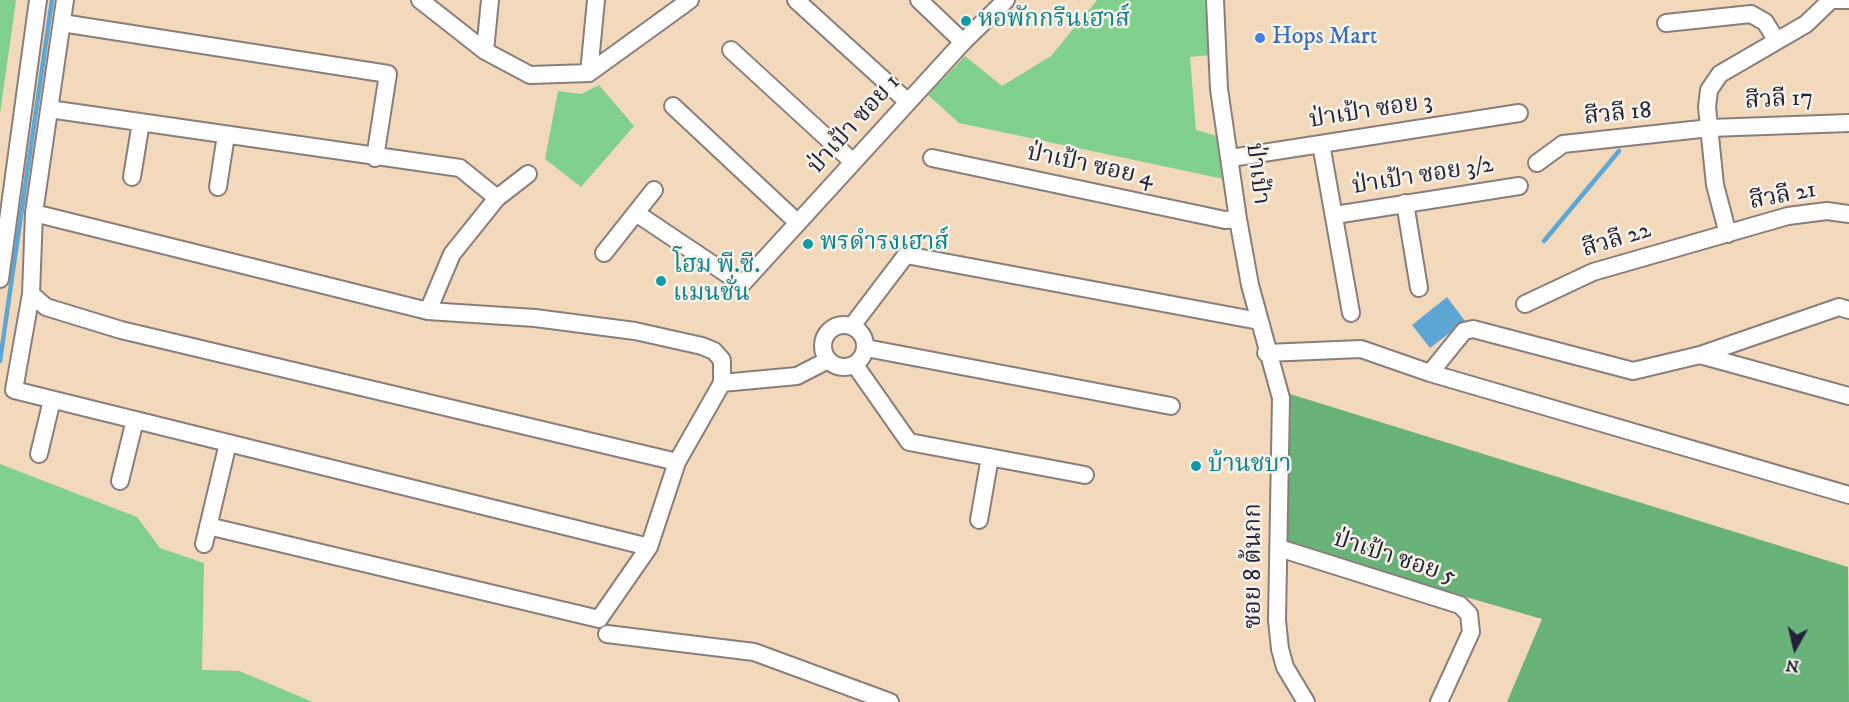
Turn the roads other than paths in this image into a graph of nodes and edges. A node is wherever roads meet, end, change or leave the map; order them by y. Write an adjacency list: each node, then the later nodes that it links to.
1 (38, 0): 49 (street)
2 (65, 0): 14 (street)
3 (420, 0): 18 (street)
4 (490, 0): 18 (street)
5 (596, 0): 19 (street)
6 (690, 0): 19 (street)
7 (796, 0): 20 (street)
8 (919, 0): 16 (street)
9 (1006, 0): 16 (street, ป่าเป้า ซอย 1)
10 (1215, 0): 31 (street, ป่าเป้า)
11 (1833, 0): 12 (street); 15 (street)
12 (1849, 0)
13 (1666, 23): 15 (street)
14 (62, 24): 22 (street); 29 (street)
15 (1777, 41): 26 (street)
16 (963, 42): 20 (street, ป่าเป้า ซอย 1)
17 (731, 50): 32 (street)
18 (485, 51): 19 (street)
19 (589, 73)
20 (908, 102): 32 (street, ป่าเป้า ซอย 1)
21 (673, 106): 46 (street)
22 (49, 109): 24 (street); 41 (street)
23 (1519, 113): 28 (street, ป่าเป้า ซอย 3)
24 (141, 122): 27 (street); 35 (street)
25 (1849, 123): 26 (street, สีวลี 17)
26 (1710, 128): 33 (street, สีวลี 18); 47 (street)
27 (226, 135): 29 (street); 37 (street)
28 (1321, 144): 31 (street, ป่าเป้า ซอย 3); 44 (street)
29 (375, 158): 39 (street)
30 (933, 158): 45 (street, ป่าเป้า ซอย 4)
31 (1231, 158): 45 (street, ป่าเป้า)
32 (853, 162): 46 (street, ป่าเป้า ซอย 1)
33 (1537, 163)
34 (528, 174): 39 (street)
35 (132, 177)
36 (1519, 186): 40 (street, ป่าเป้า ซอย 3/2)
37 (218, 187)
38 (654, 190): 42 (street)
39 (497, 198): 54 (street)
40 (1405, 203): 44 (street, ป่าเป้า ซอย 3/2); 50 (street)
41 (34, 213): 51 (street); 54 (street)
42 (636, 213): 46 (street, ป่าเป้า ซอย 1); 48 (street)
43 (1849, 214): 47 (street, สีวลี 21)
44 (1335, 215): 55 (street)
45 (1238, 219): 56 (street, ป่าเป้า)
46 (798, 223)
47 (1728, 234): 52 (street, สีวลี 22)
48 (604, 253)
49 (0, 279)
50 (1419, 288)
51 (31, 294): 66 (street); 72 (street)
52 (1525, 304)
53 (1849, 310): 60 (street)
54 (428, 311): 64 (street)
55 (1351, 313)
56 (1258, 321): 57 (street); 59 (street, ป่าเป้า)
57 (852, 326): 58 (street); 61 (street)
58 (866, 348): 62 (street); 67 (street)
59 (1266, 353): 63 (street); 80 (street, ซอย 8 ต้นกก)
60 (1700, 355): 63 (street); 65 (street)
61 (828, 360): 62 (street); 64 (street)
62 (855, 365): 71 (street)
63 (1430, 373): 75 (street)
64 (722, 383): 72 (street)
65 (1849, 396)
66 (52, 400): 68 (street); 70 (street)
67 (1171, 406)
68 (135, 420): 69 (street); 74 (street)
69 (228, 443): 77 (street); 79 (street)
70 (39, 454)
71 (990, 458): 73 (street); 76 (street)
72 (677, 462): 79 (street)
73 (1085, 475)
74 (120, 481)
75 (1849, 495)
76 (979, 520)
77 (208, 526): 78 (street); 79 (street)
78 (204, 544)
79 (649, 547)
80 (1279, 548): 83 (street, ซอย 8 ต้นกก); 84 (street, ป่าเป้า ซอย 5)
81 (607, 634): 82 (street)
82 (890, 702)
83 (1306, 702)
84 (1439, 702)

